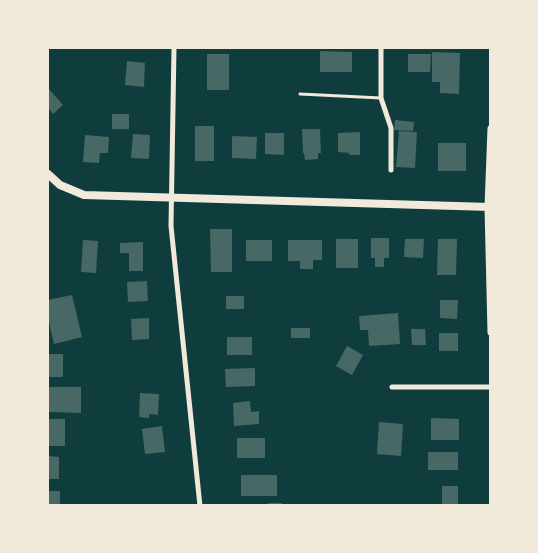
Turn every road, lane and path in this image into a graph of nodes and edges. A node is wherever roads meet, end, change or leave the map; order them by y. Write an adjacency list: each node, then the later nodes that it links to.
1 (174, 48): 8 (street)
2 (381, 48): 4 (street)
3 (300, 94): 4 (lane)
4 (381, 98): 6 (street)
5 (490, 128): 9 (street)
6 (391, 170)
7 (48, 174): 8 (street)
8 (172, 198): 9 (street); 13 (street)
9 (489, 207): 10 (street)
10 (490, 333)
11 (392, 387): 12 (street)
12 (490, 387)
13 (200, 506)

